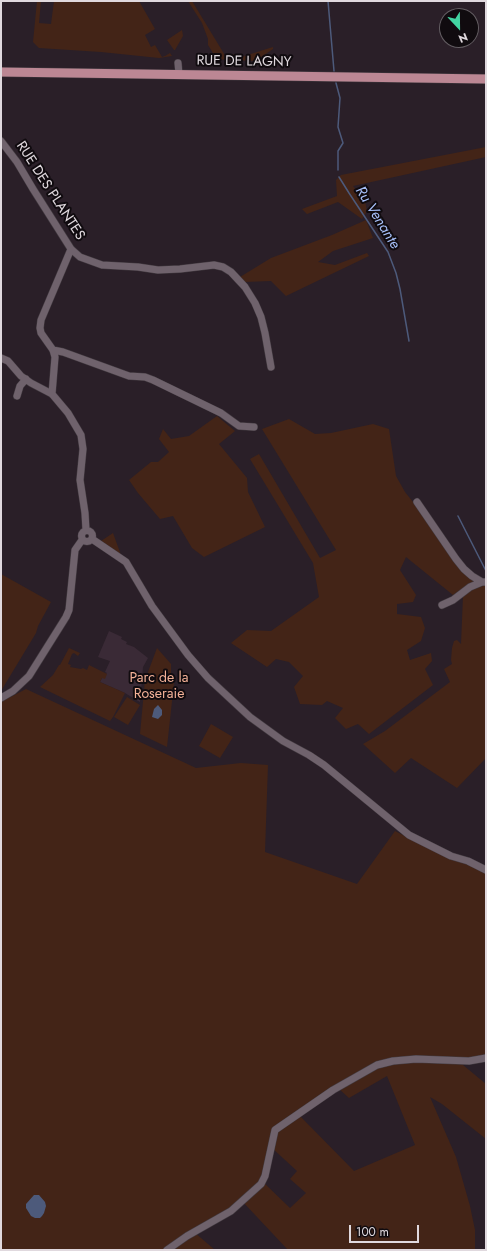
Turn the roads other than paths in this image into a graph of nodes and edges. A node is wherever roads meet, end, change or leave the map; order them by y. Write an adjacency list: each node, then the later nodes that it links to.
1 (178, 63): 3 (street)
2 (1, 72): 3 (main road, RUE DE LAGNY)
3 (179, 74): 4 (main road, RUE DE LAGNY)
4 (486, 79)
5 (1, 141): 6 (street, RUE DES PLANTES)
6 (72, 249): 7 (street); 9 (street, RUE DES PLANTES)
7 (53, 350): 11 (street); 13 (street)
8 (1, 358): 10 (street)
9 (271, 367)
10 (26, 379): 11 (street); 12 (street)
11 (52, 394): 15 (street)
12 (18, 396)
13 (254, 427)
14 (417, 502): 18 (street)
15 (86, 530): 16 (street); 17 (street)
16 (92, 539): 17 (street); 21 (street)
17 (82, 540): 20 (street)
18 (484, 582): 19 (street)
19 (442, 605)
20 (1, 698)
21 (486, 870)
22 (486, 1058): 23 (street)
23 (167, 1250)

